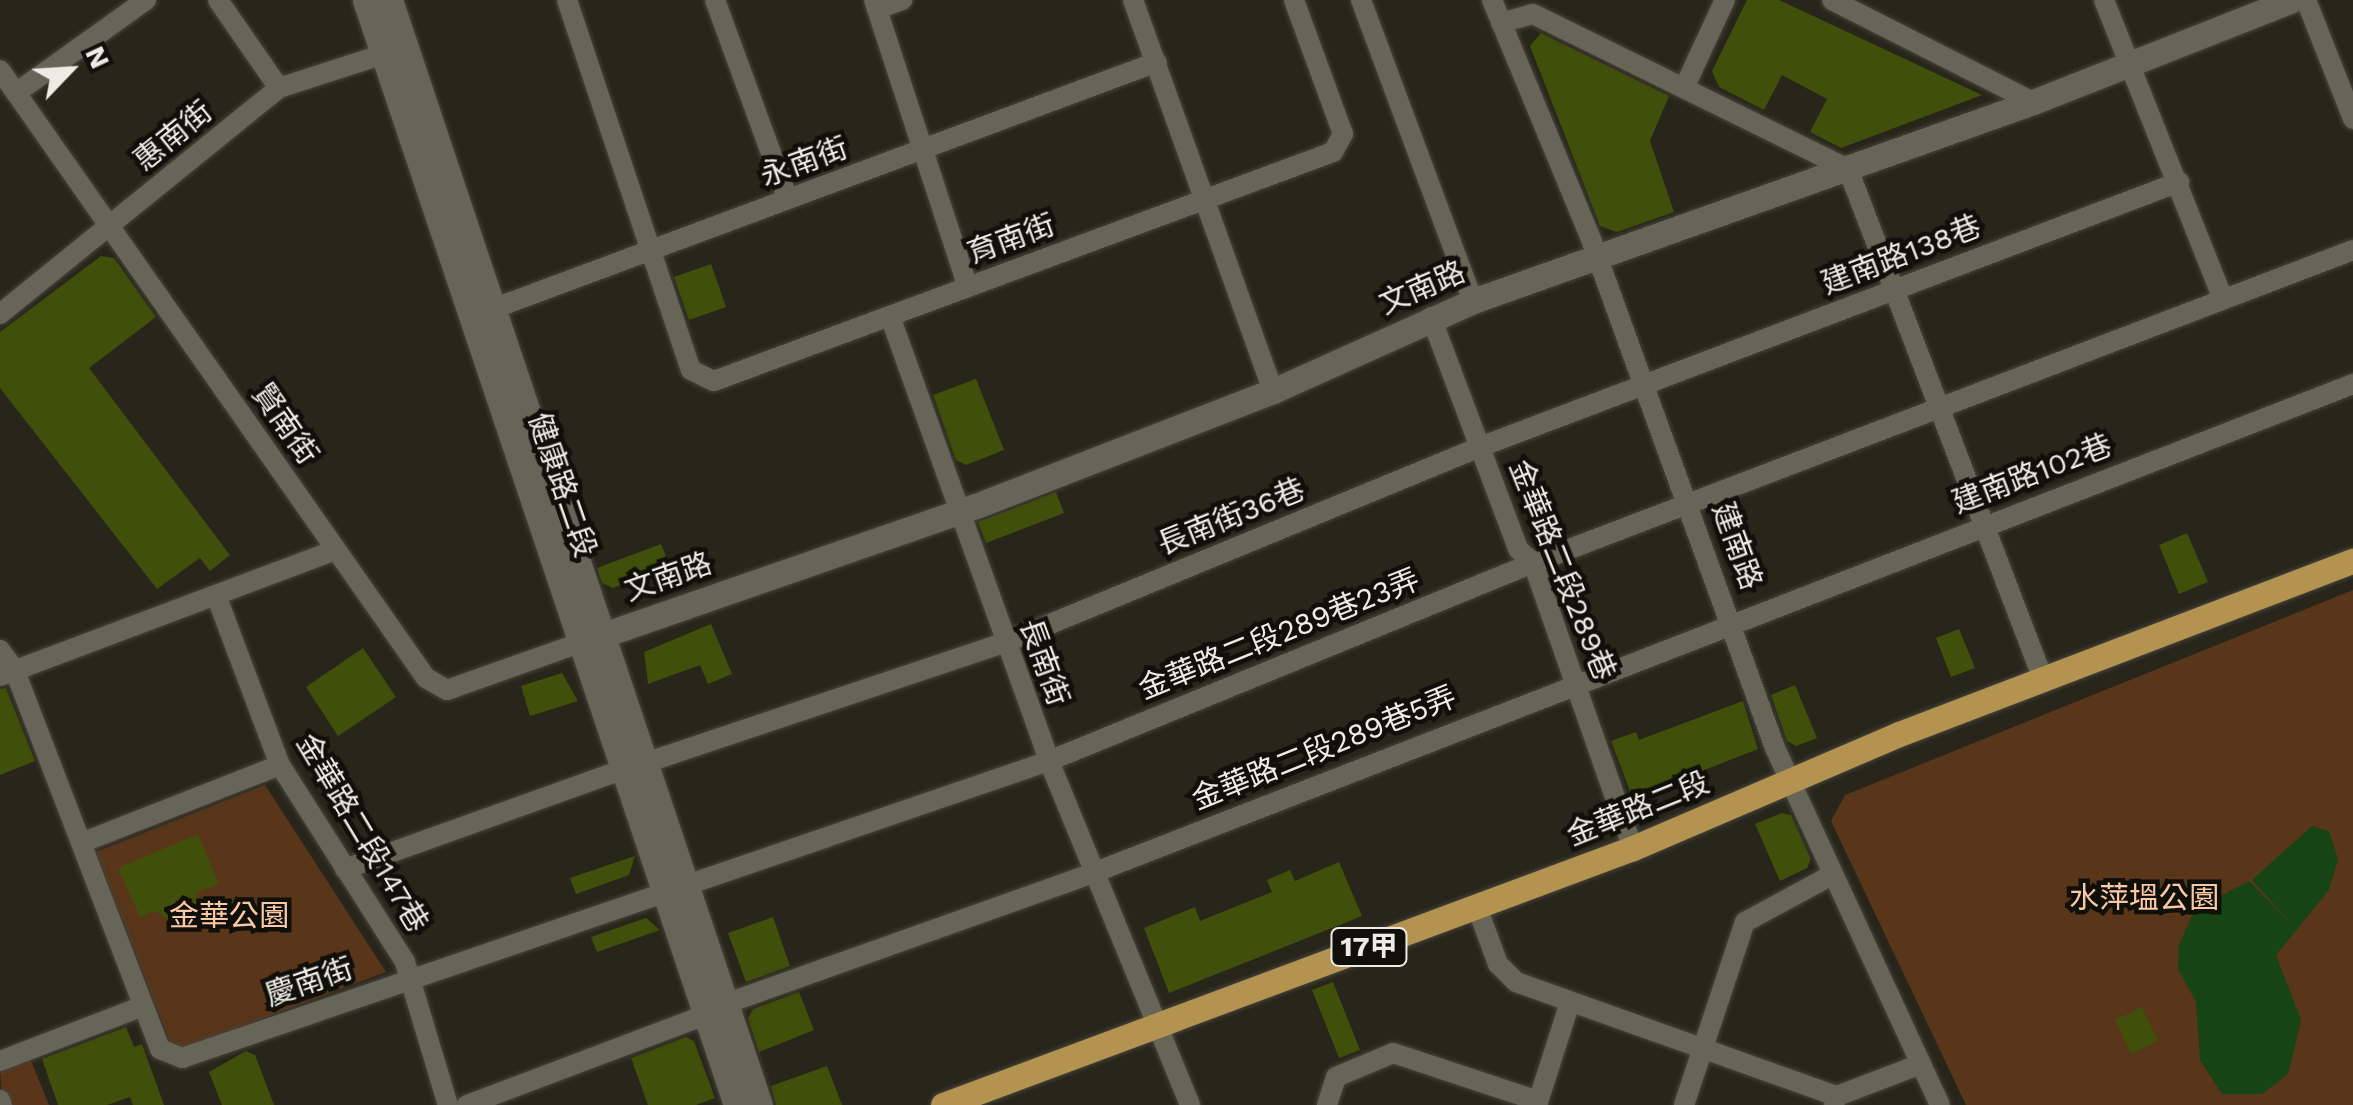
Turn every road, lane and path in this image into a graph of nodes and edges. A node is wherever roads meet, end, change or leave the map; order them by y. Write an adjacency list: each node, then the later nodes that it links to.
1 (146, 0): 25 (street)
2 (218, 0): 24 (street)
3 (364, 0): 19 (street, 健康路二段)
4 (390, 0): 19 (street, 健康路二段)
5 (567, 0): 34 (street)
6 (715, 0): 32 (street)
7 (902, 0): 17 (street)
8 (1133, 0): 20 (street)
9 (1294, 0): 31 (street, 育南街)
10 (1361, 0): 40 (street)
11 (1492, 0): 18 (street, 建南路)
12 (1726, 0): 23 (street)
13 (1832, 0): 26 (street)
14 (2104, 0): 21 (street)
15 (2292, 0): 21 (street, 文南路)
16 (2306, 0): 27 (street)
17 (876, 5): 28 (street)
18 (1501, 23): 23 (street); 36 (street, 建南路)
19 (395, 50): 24 (street, 惠南街); 41 (street, 健康路二段)
20 (1157, 62): 28 (street, 永南街); 31 (street)
21 (2129, 65): 26 (street, 文南路); 30 (street)
22 (0, 70): 25 (street, 賢南街)
23 (1685, 86): 29 (street)
24 (278, 88): 33 (street, 惠南街)
25 (16, 93): 33 (street, 賢南街)
26 (2033, 102): 29 (street, 文南路)
27 (2353, 119)
28 (924, 149): 32 (street, 永南街); 37 (street)
29 (1848, 169): 36 (street, 文南路); 38 (street)
30 (2179, 182): 38 (street, 建南路138巷); 39 (street)
31 (1208, 198): 37 (street, 育南街); 47 (street)
32 (788, 200): 34 (street, 永南街)
33 (109, 226): 42 (street, 惠南街); 53 (street, 賢南街)
34 (651, 250): 41 (street, 永南街); 43 (street, 育南街)
35 (2353, 250): 39 (street, 金華路二段289巷23弄)
36 (1596, 254): 40 (street, 文南路); 45 (street, 建南路)
37 (968, 287): 43 (street, 育南街)
38 (1896, 290): 45 (street, 建南路138巷); 48 (street)
39 (2224, 299): 48 (street, 金華路二段289巷23弄)
40 (1472, 301): 44 (street, 文南路)
41 (483, 313): 58 (street, 健康路二段)
42 (0, 314)
43 (890, 316): 51 (street, 長南街)
44 (1431, 317): 47 (street, 文南路); 49 (street, 金華路二段289巷)
45 (1645, 384): 49 (street, 建南路138巷); 50 (street, 建南路)
46 (2353, 384): 52 (street, 建南路102巷)
47 (1273, 391): 51 (street, 文南路)
48 (1942, 407): 50 (street, 金華路二段289巷23弄); 52 (street)
49 (1480, 447): 55 (street, 金華路二段289巷); 59 (street, 長南街36巷)
50 (1689, 503): 55 (street, 金華路二段289巷23弄); 57 (street, 建南路)
51 (956, 511): 58 (street, 文南路); 59 (street, 長南街)
52 (1986, 523): 57 (street, 建南路102巷); 62 (street)
53 (336, 550): 56 (street); 58 (street, 賢南街)
54 (2353, 561): 62 (main road, 金華路二段 / 17甲)
55 (1533, 563): 63 (street, 金華路二段289巷); 64 (street, 金華路二段289巷23弄)
56 (216, 595): 61 (street); 65 (street, 金華路二段147巷)
57 (1732, 620): 63 (street, 建南路102巷); 67 (street, 建南路)
58 (592, 639): 66 (street, 健康路二段)
59 (1004, 643): 64 (street, 長南街); 66 (street, 長南街36巷)
60 (0, 650): 61 (street, 慶南街)
61 (7, 674): 68 (street, 慶南街)
62 (2043, 679): 67 (main road, 金華路二段 / 17甲)
63 (1577, 680): 69 (street, 金華路二段289巷); 71 (street, 金華路二段289巷5弄)
64 (1049, 761): 71 (street, 長南街); 73 (street, 金華路二段289巷23弄)
65 (280, 765): 68 (street); 70 (street, 金華路二段147巷)
66 (636, 766): 70 (street, 長南街36巷); 73 (street, 健康路二段)
67 (1791, 782): 69 (main road, 金華路二段 / 17甲); 72 (street, 建南路)
68 (81, 843): 77 (street, 慶南街)
69 (1634, 848): 74 (main road, 金華路二段 / 17甲)
70 (345, 869): 75 (street, 金華路二段147巷)
71 (1093, 873): 78 (street, 金華路二段289巷5弄); 79 (street, 長南街)
72 (1832, 874): 80 (street); 82 (street, 建南路)
73 (678, 887): 75 (street, 慶南街); 78 (street, 健康路二段)
74 (1477, 907): 76 (street); 79 (main road, 金華路二段 / 17甲)
75 (412, 978): 77 (street, 慶南街); 85 (street, 金華路二段147巷)
76 (1570, 1002): 80 (street); 84 (street)
77 (143, 1006): 81 (street)
78 (718, 1008): 86 (street, 金華路二段289巷5弄); 87 (street, 健康路二段); 88 (street, 健康路二段)
79 (1156, 1025): 89 (main road, 金華路二段 / 17甲); 90 (street, 長南街)
80 (1702, 1051): 83 (street); 92 (street)
81 (0, 1061)
82 (1922, 1064): 83 (street); 93 (street, 建南路)
83 (1836, 1101)
84 (1537, 1103): 91 (street)
85 (448, 1105)
86 (467, 1105)
87 (736, 1105)
88 (760, 1105)
89 (943, 1105)
90 (1190, 1105)
91 (1328, 1105)
92 (1684, 1105)
93 (1940, 1105)

